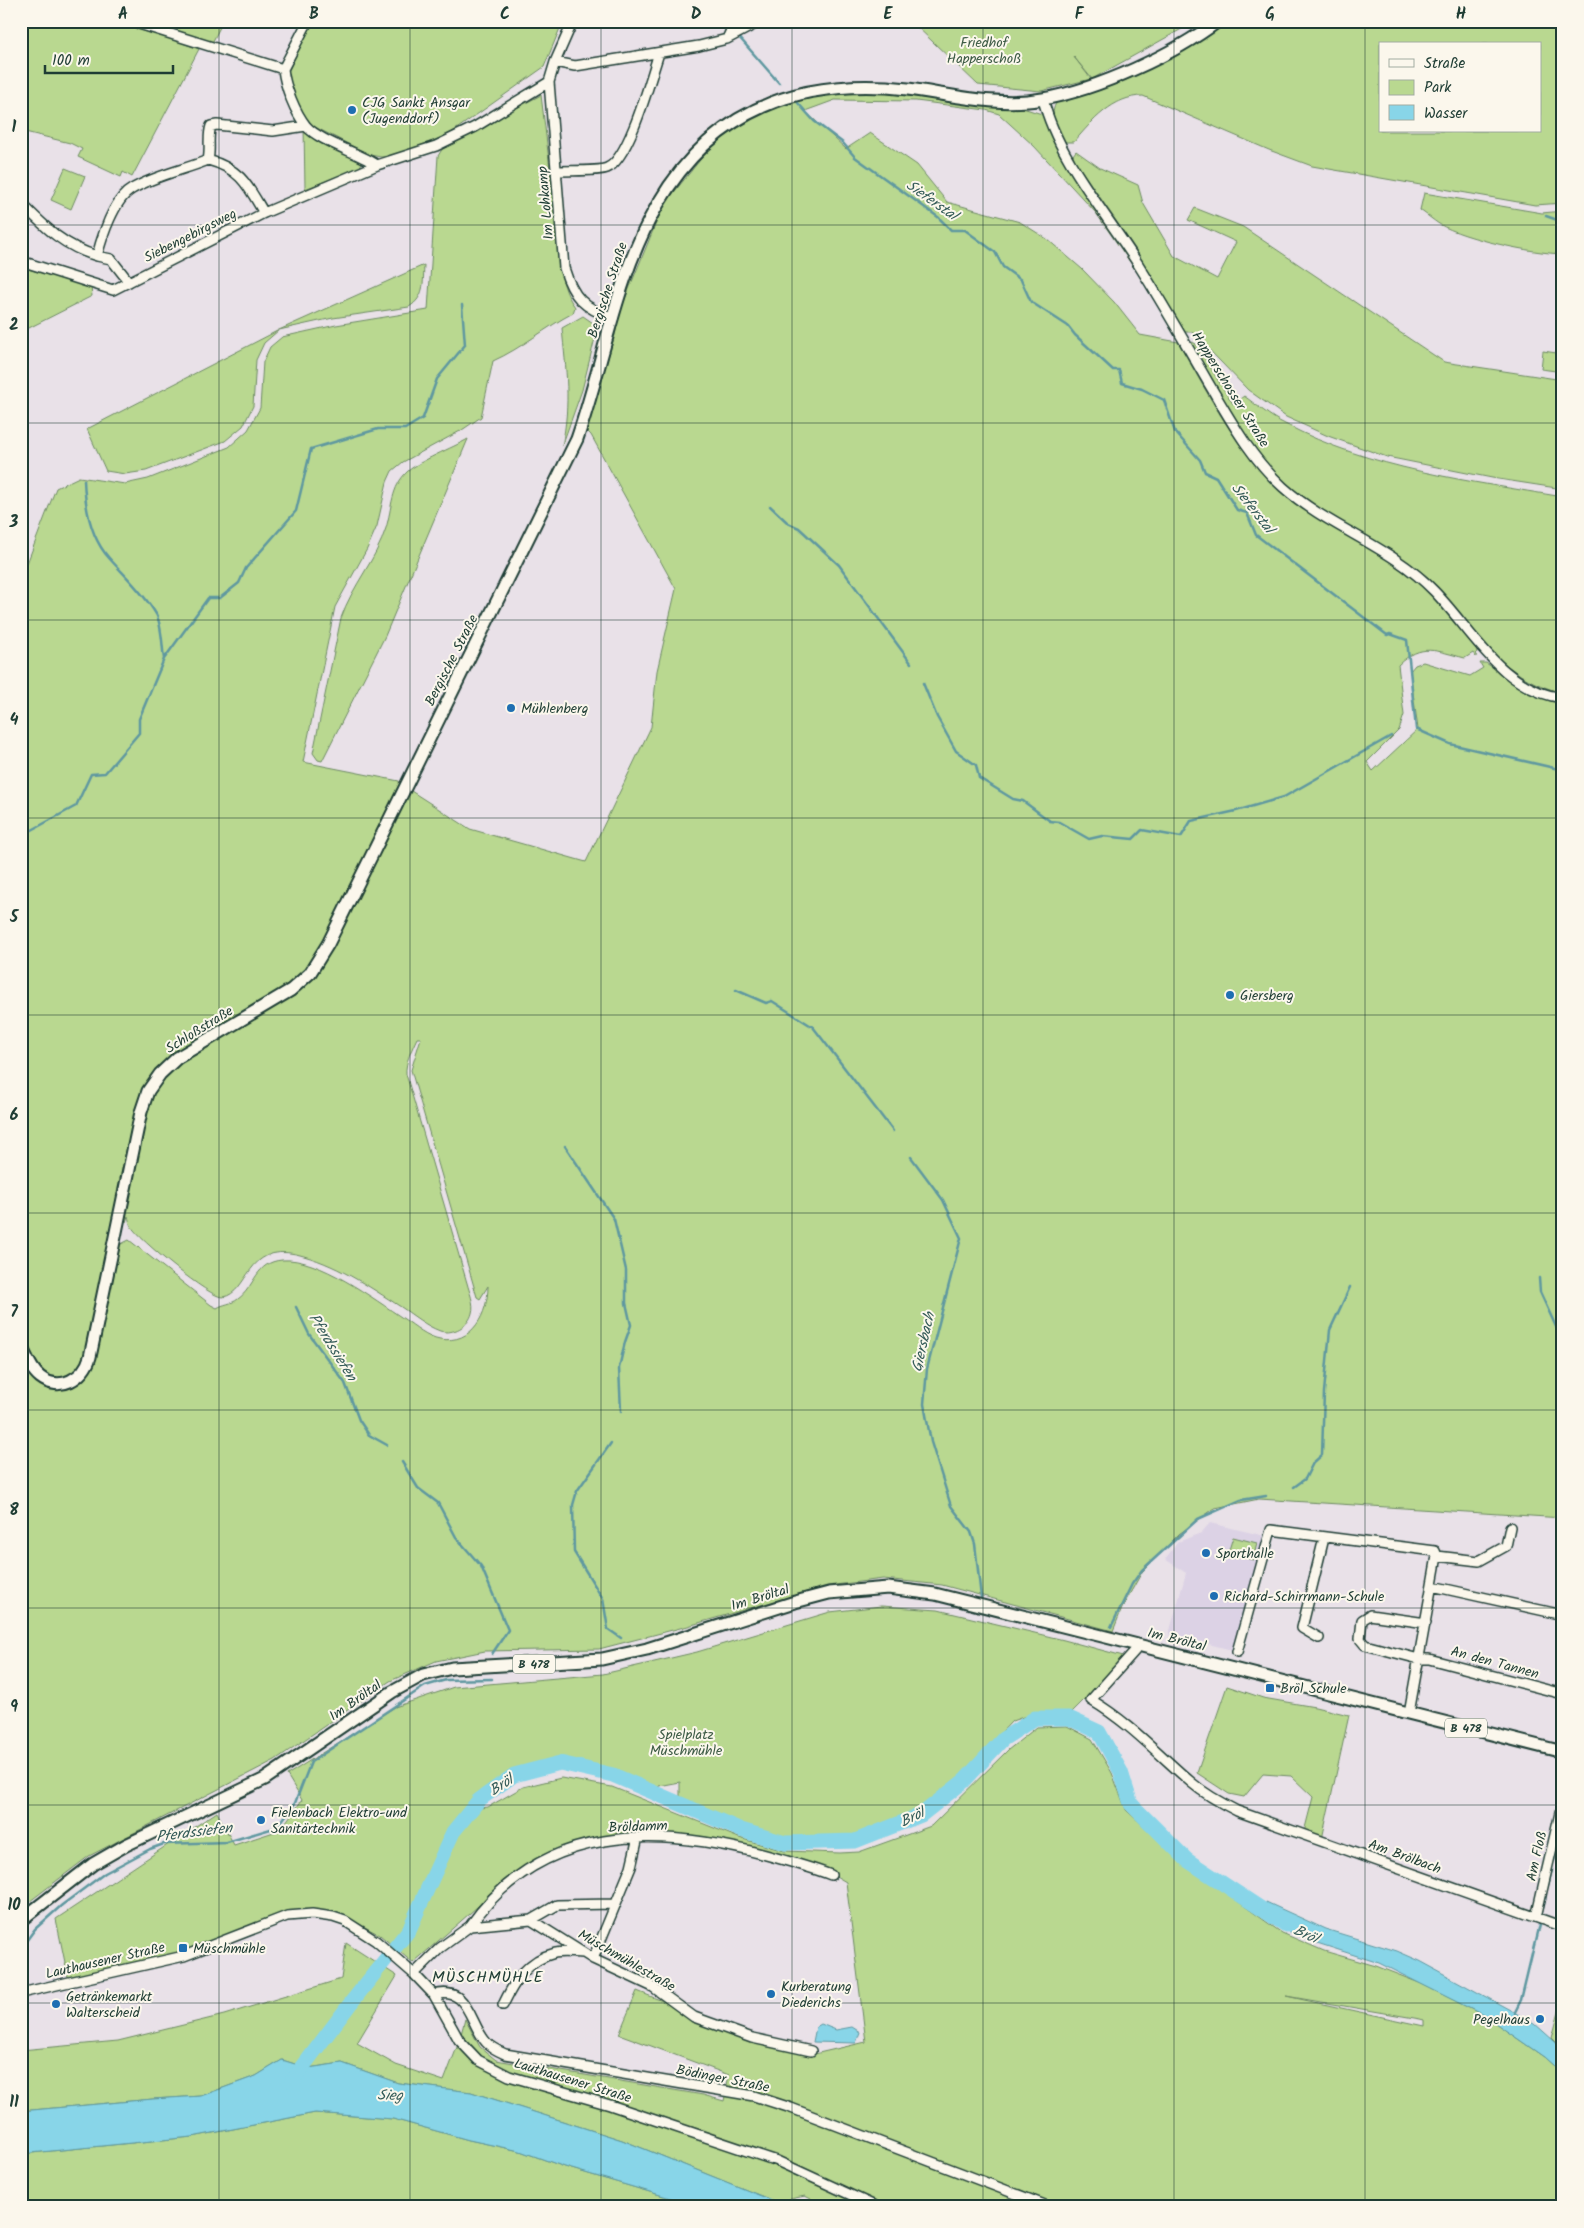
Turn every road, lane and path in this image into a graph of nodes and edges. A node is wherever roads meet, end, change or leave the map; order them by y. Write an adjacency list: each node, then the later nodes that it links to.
1 (308, 21): 10 (street)
2 (573, 21): 9 (street, Im Lohkamp)
3 (735, 21): 7 (street)
4 (761, 21): 7 (street)
5 (1218, 21): 12 (main road, Bergische Straße)
6 (139, 24): 10 (street)
7 (727, 39): 8 (street)
8 (659, 53): 9 (street); 16 (street)
9 (555, 62): 11 (street, Im Lohkamp)
10 (283, 69): 13 (street)
11 (549, 82): 15 (street, Siebengebirgsweg); 16 (street, Im Lohkamp)
12 (1043, 99): 22 (main road, Bergische Straße); 23 (street, Happerschosser Straße)
13 (306, 126): 14 (street); 15 (street)
14 (208, 160): 18 (street); 19 (street)
15 (377, 165): 18 (street, Siebengebirgsweg)
16 (556, 171): 22 (street, Im Lohkamp)
17 (21, 203): 19 (street)
18 (264, 213): 21 (street, Siebengebirgsweg)
19 (97, 256): 21 (street)
20 (21, 261): 21 (street, Siebengebirgsweg)
21 (129, 282)
22 (612, 318): 24 (main road, Bergische Straße)
23 (1563, 698)
24 (404, 788): 25 (main road, Schloßstraße)
25 (21, 1346)
26 (1510, 1527): 28 (street)
27 (1324, 1538): 28 (street); 32 (street); 34 (street)
28 (1436, 1556): 29 (street)
29 (1432, 1586): 30 (street); 31 (street)
30 (1563, 1615)
31 (1426, 1624): 35 (street); 35 (street, An den Tannen)
32 (1320, 1638)
33 (1140, 1645): 37 (main road, Im Bröltal / B 478); 43 (street, Am Brölbach); 44 (main road, Im Bröltal / B 478)
34 (1237, 1652)
35 (1420, 1659): 36 (street, An den Tannen); 37 (street)
36 (1563, 1694)
37 (1409, 1714): 38 (main road, Im Bröltal / B 478)
38 (1563, 1752)
39 (1563, 1800): 43 (street, Am Floß)
40 (638, 1837): 41 (street, Bröldamm); 42 (street); 46 (street, Bröldamm)
41 (831, 1875)
42 (615, 1904): 45 (street); 49 (street)
43 (1536, 1918): 47 (street, Am Brölbach)
44 (21, 1920)
45 (531, 1920): 46 (street); 48 (street, Müschmühlestraße)
46 (470, 1926): 50 (street)
47 (1563, 1927)
48 (583, 1953): 49 (street, Müschmühlestraße); 53 (street)
49 (593, 1959): 54 (street, Müschmühlestraße)
50 (411, 1971): 51 (street, Lauthausener Straße); 52 (street, Lauthausener Straße)
51 (21, 1993)
52 (434, 1995): 55 (street, Lauthausener Straße); 56 (street, Bödinger Straße)
53 (503, 2005)
54 (811, 2051)
55 (877, 2207)
56 (1050, 2207)

